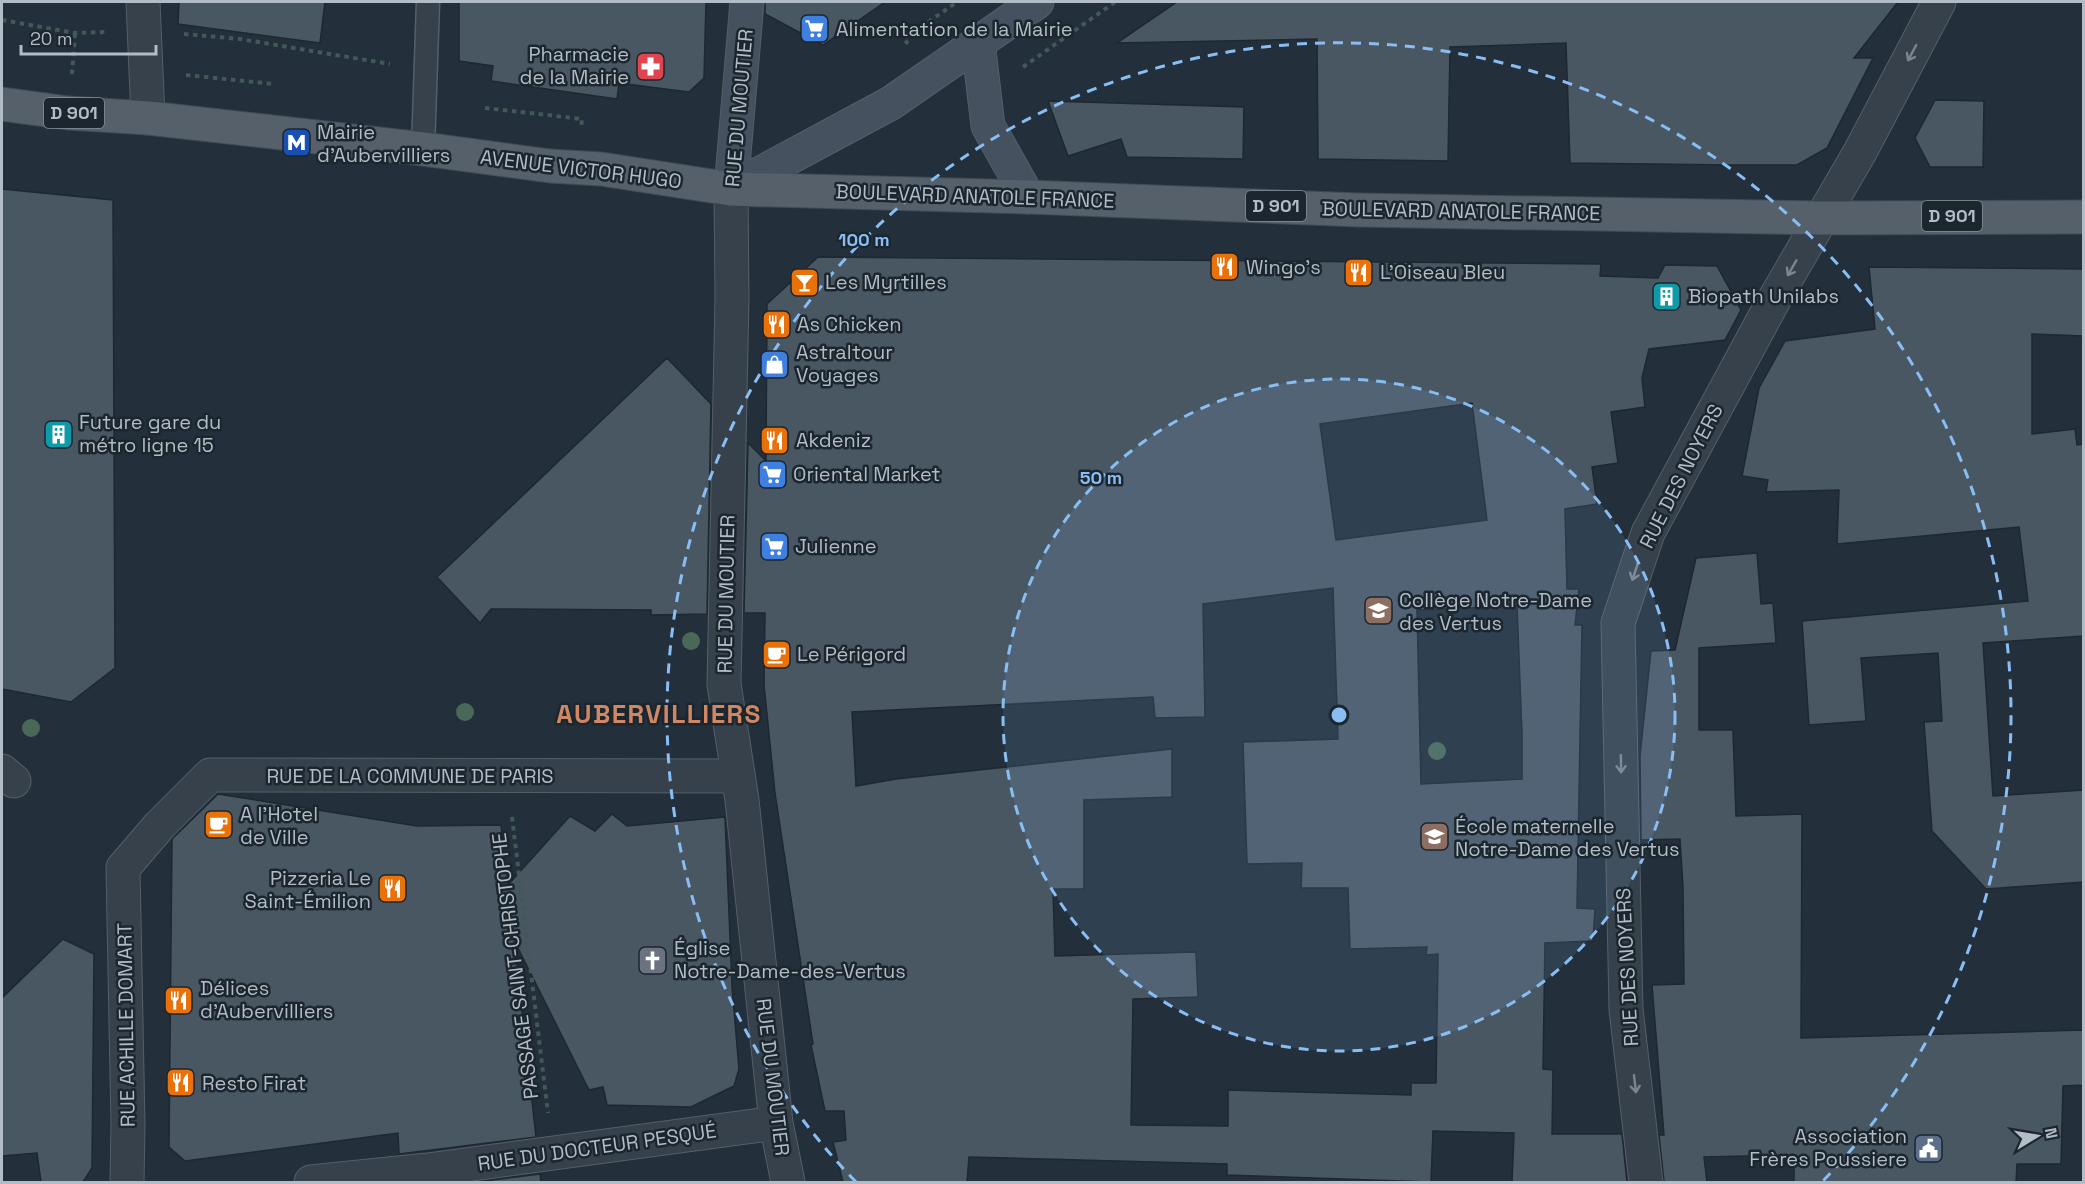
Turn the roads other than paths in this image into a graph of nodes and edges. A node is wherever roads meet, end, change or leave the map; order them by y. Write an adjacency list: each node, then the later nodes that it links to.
1 (428, 2): 9 (lane)
2 (747, 2): 10 (main road, RUE DU MOUTIER)
3 (1037, 2): 6 (main road)
4 (1939, 2): 13 (street, RUE DES NOYERS, one-way to 13)
5 (143, 16): 8 (street)
6 (978, 42): 10 (main road); 11 (main road)
7 (2, 104): 8 (main road, AVENUE VICTOR HUGO / D 901)
8 (147, 118): 9 (main road, AVENUE VICTOR HUGO / D 901)
9 (423, 149): 10 (main road, AVENUE VICTOR HUGO / D 901)
10 (731, 189): 11 (main road, BOULEVARD ANATOLE FRANCE / D 901); 14 (street, RUE DU MOUTIER)
11 (1028, 197): 13 (main road, BOULEVARD ANATOLE FRANCE / D 901)
12 (2084, 217): 13 (main road, BOULEVARD ANATOLE FRANCE / D 901)
13 (1821, 218): 20 (street, RUE DES NOYERS, one-way to 20)
14 (740, 788): 15 (street, RUE DE LA COMMUNE DE PARIS); 16 (street, RUE DU MOUTIER)
15 (123, 868): 17 (street, RUE ACHILLE DOMART)
16 (776, 1123): 18 (street, RUE DU DOCTEUR PESQUÉ); 19 (street, RUE DU MOUTIER)
17 (127, 1182)
18 (311, 1182)
19 (788, 1182)
20 (1646, 1182)

